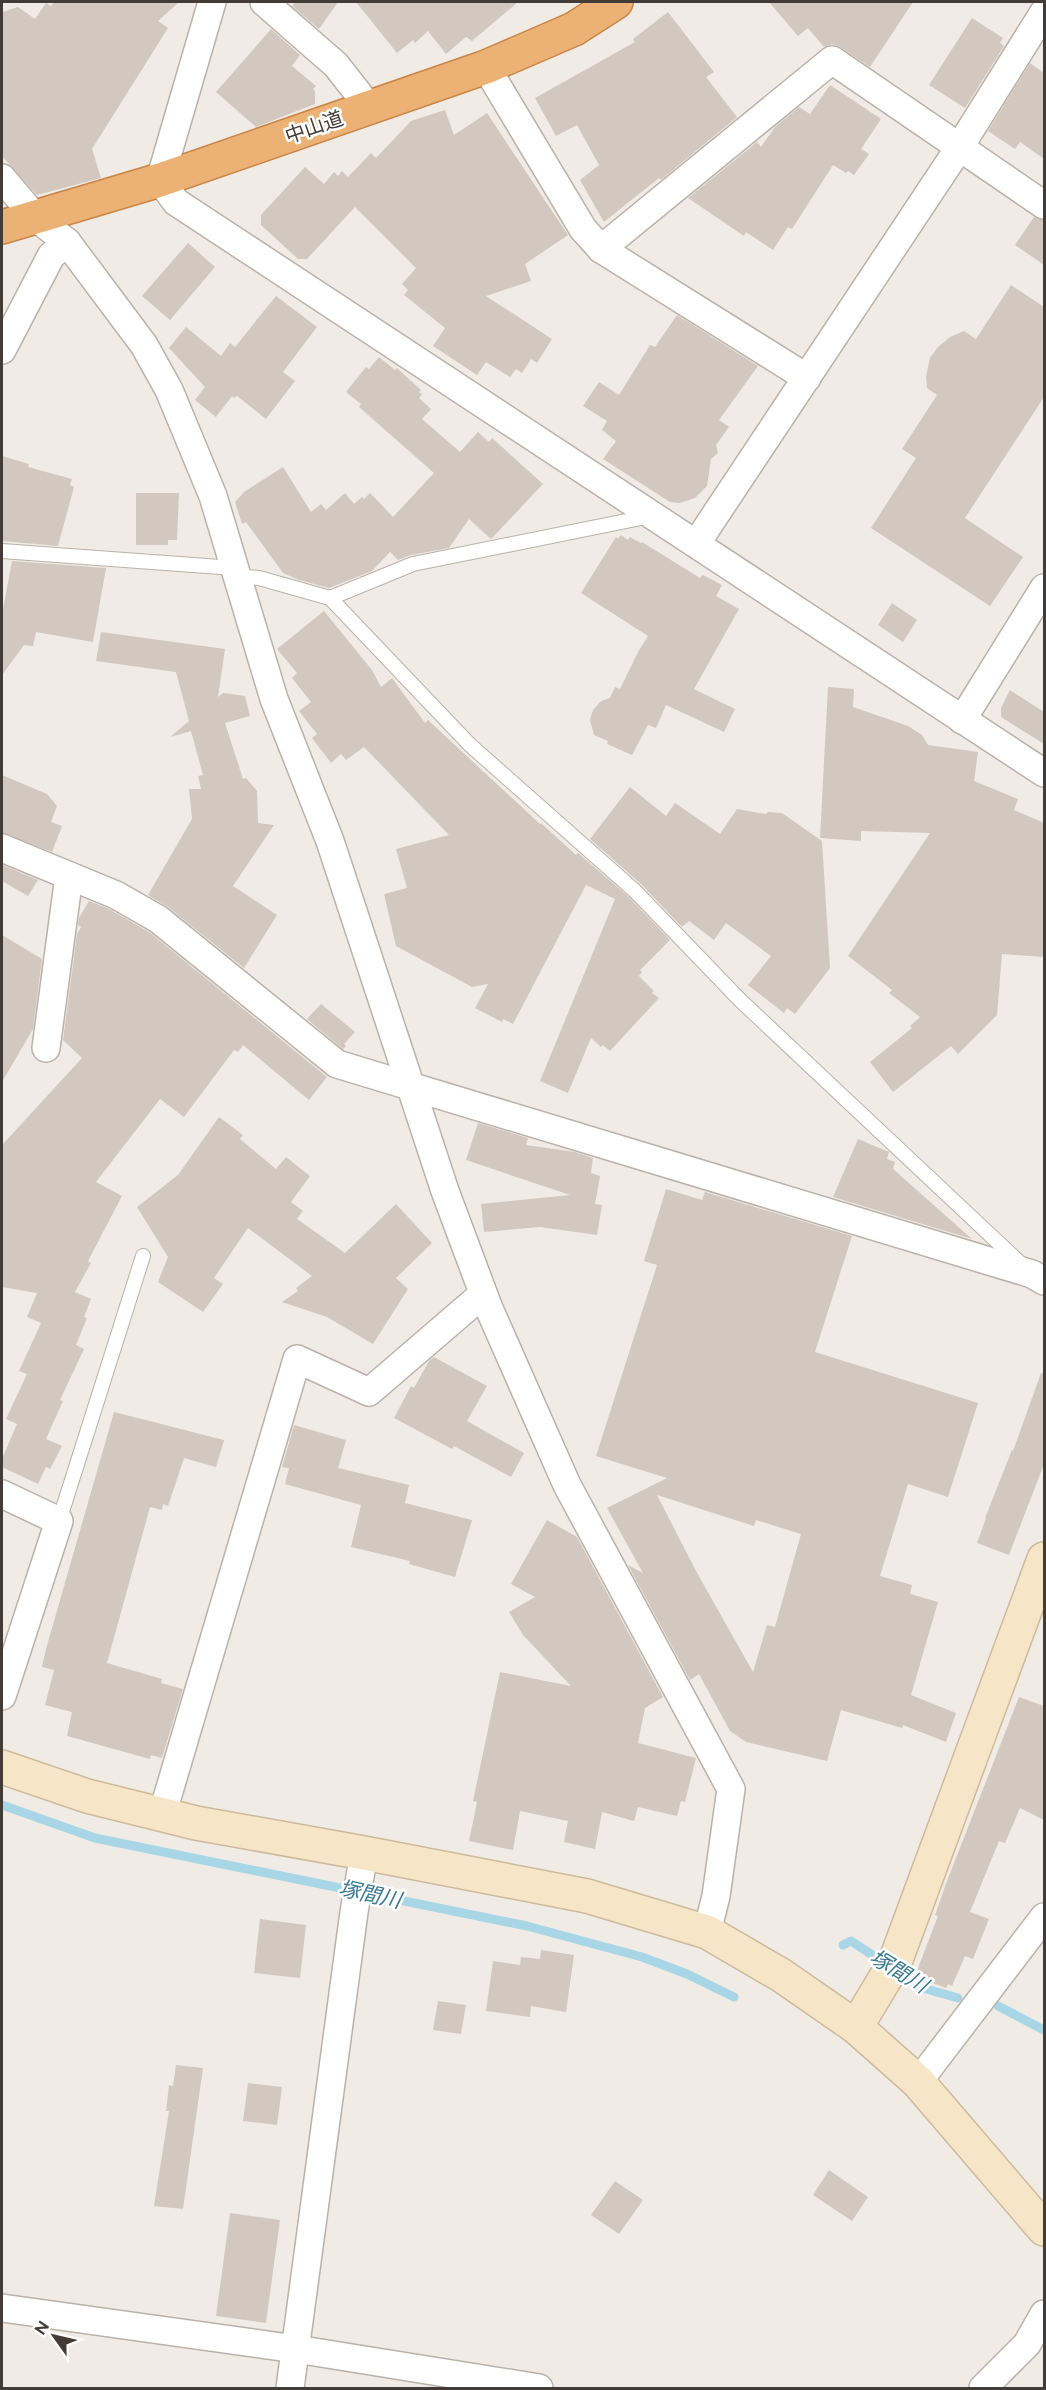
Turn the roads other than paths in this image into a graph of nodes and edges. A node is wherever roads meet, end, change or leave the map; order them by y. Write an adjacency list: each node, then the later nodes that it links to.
1 (212, 2): 9 (street)
2 (264, 2): 6 (street)
3 (616, 2): 5 (highway, 中山道)
4 (1044, 12): 7 (street)
5 (486, 67): 6 (highway, 中山道); 14 (street)
6 (369, 107): 9 (highway, 中山道)
7 (959, 148): 10 (street); 14 (street); 16 (street)
8 (2, 178): 11 (street)
9 (160, 180): 11 (highway, 中山道); 17 (street)
10 (1044, 205)
11 (35, 217): 12 (highway, 中山道); 13 (street)
12 (2, 227)
13 (67, 242): 15 (street); 20 (street)
14 (601, 249): 16 (street)
15 (2, 350)
16 (807, 378): 18 (street)
17 (651, 516): 18 (street); 22 (lane)
18 (696, 544): 23 (street)
19 (2, 551): 20 (lane)
20 (235, 572): 22 (lane); 28 (street)
21 (1044, 588): 23 (street)
22 (330, 598): 30 (lane)
23 (962, 720): 24 (street)
24 (1044, 773)
25 (2, 848): 26 (street)
26 (69, 876): 27 (street); 28 (street)
27 (46, 1048)
28 (411, 1086): 30 (street); 31 (street)
29 (143, 1256): 33 (lane)
30 (1038, 1278)
31 (483, 1294): 37 (street); 40 (street)
32 (2, 1494): 33 (street)
33 (59, 1521): 35 (street)
34 (1044, 1559): 41 (street)
35 (2, 1696)
36 (2, 1767): 37 (street)
37 (162, 1815): 38 (street)
38 (361, 1865): 40 (street); 46 (street)
39 (1044, 1917): 42 (street)
40 (707, 1932): 41 (street)
41 (856, 2027): 42 (street)
42 (918, 2082): 43 (street)
43 (1044, 2229)
44 (2, 2308): 46 (street)
45 (1044, 2314): 49 (street)
46 (296, 2349): 47 (street); 48 (street)
47 (290, 2388)
48 (539, 2388)
49 (983, 2388)

